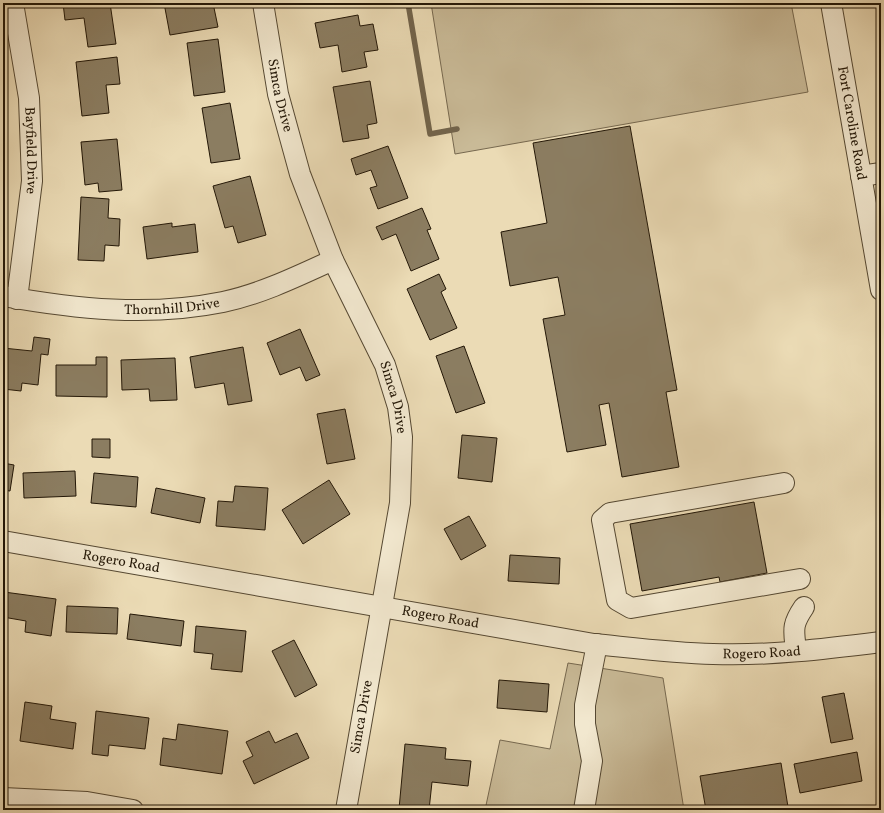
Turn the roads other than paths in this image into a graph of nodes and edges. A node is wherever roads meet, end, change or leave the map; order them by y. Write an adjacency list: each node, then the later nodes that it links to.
1 (13, 3): 8 (street, Bayfield Drive)
2 (263, 3): 6 (street, Simca Drive)
3 (831, 3): 5 (street, Fort Caroline Road)
4 (881, 173): 5 (street)
5 (861, 176): 7 (street, Fort Caroline Road)
6 (333, 260): 8 (street, Thornhill Drive); 13 (street, Simca Drive)
7 (881, 290)
8 (10, 298)
9 (784, 483): 11 (street)
10 (3, 541): 13 (street, Rogero Road)
11 (800, 579)
12 (804, 607): 16 (street)
13 (382, 608): 15 (street, Rogero Road); 19 (street, Simca Drive)
14 (881, 642): 16 (street, Rogero Road)
15 (597, 644): 16 (street, Rogero Road); 20 (street)
16 (796, 651)
17 (3, 798): 18 (street)
18 (134, 810)
19 (346, 810)
20 (584, 810)

